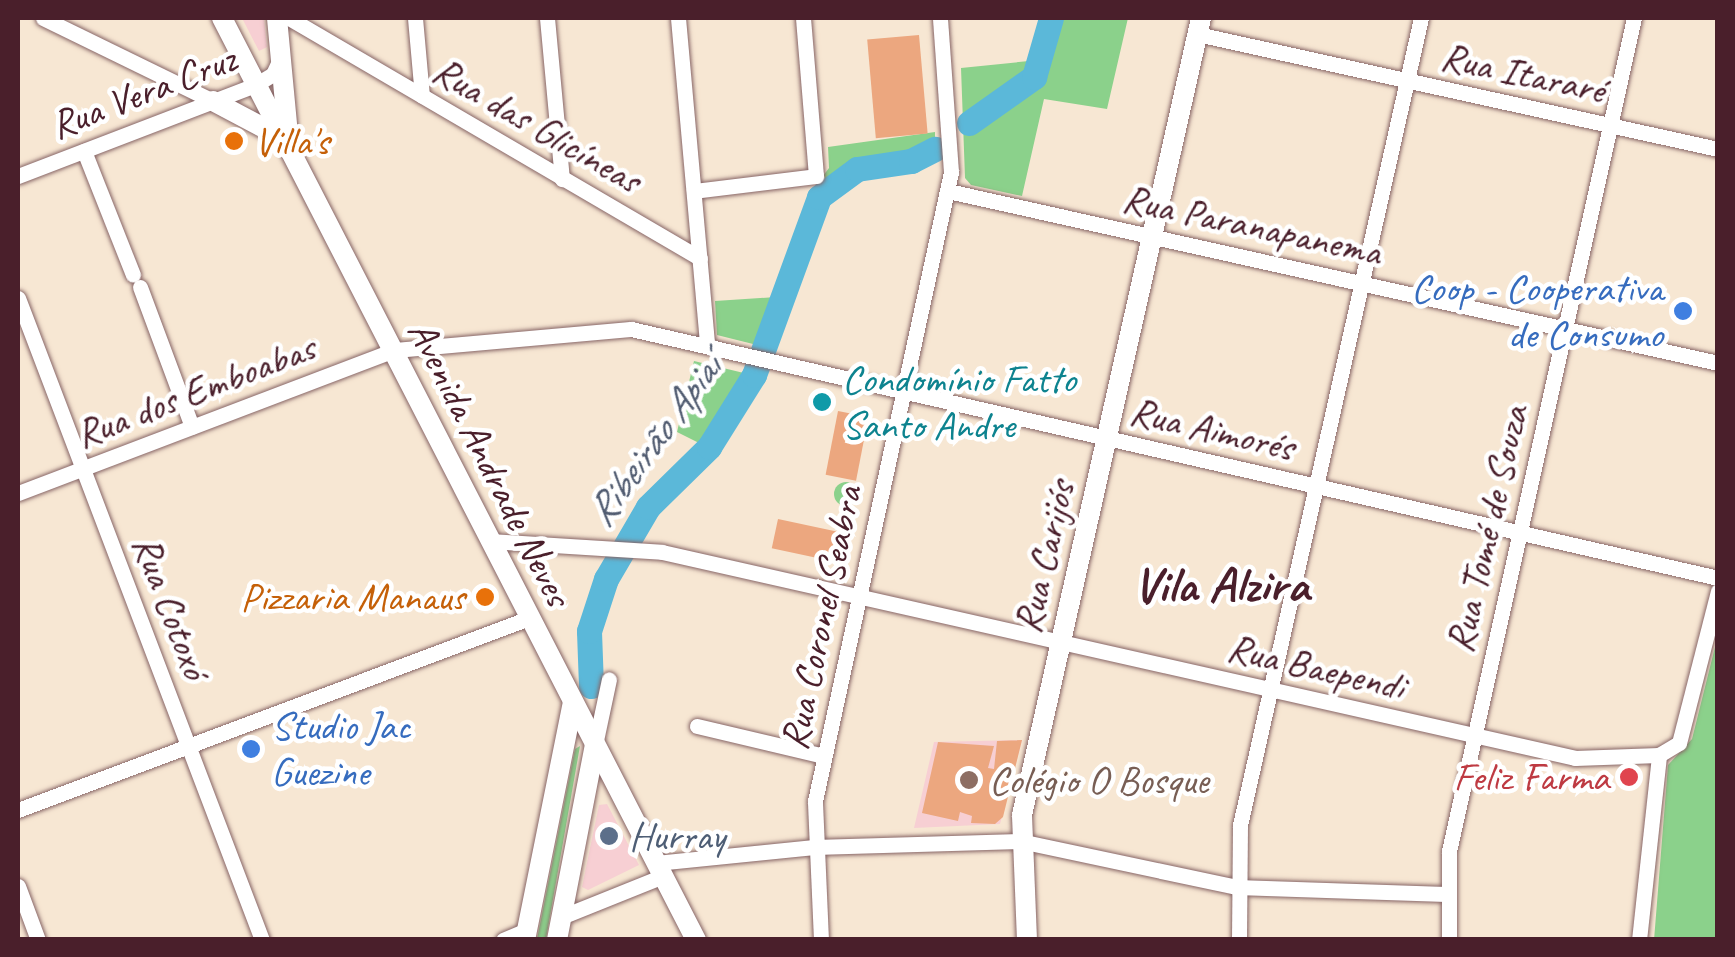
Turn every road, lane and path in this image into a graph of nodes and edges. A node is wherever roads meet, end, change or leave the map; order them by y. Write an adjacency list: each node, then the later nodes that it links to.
1 (43, 18): 17 (street)
2 (222, 18): 15 (main road, Avenida Andrade Neves)
3 (278, 18): 13 (main road)
4 (289, 18): 16 (street, Rua das Glicíneas)
5 (415, 18): 16 (street)
6 (547, 18): 23 (street)
7 (678, 18): 25 (street)
8 (803, 18): 25 (street)
9 (940, 18): 24 (street, Rua Coronel Seabra)
10 (1421, 18): 14 (street)
11 (1634, 18): 18 (street, Rua Tomé de Souza)
12 (1199, 26): 14 (street, Rua Itararé); 26 (main road, Rua Carijós)
13 (281, 55): 15 (street, Rua Vera Cruz); 19 (main road)
14 (1407, 81): 18 (street, Rua Itararé); 28 (street)
15 (255, 85): 17 (street, Rua Vera Cruz); 19 (main road, Avenida Andrade Neves)
16 (422, 96): 23 (street, Rua das Glicíneas)
17 (213, 101): 19 (main road); 21 (street, Rua Vera Cruz)
18 (1609, 125): 20 (street, Rua Itararé); 30 (street, Rua Tomé de Souza)
19 (289, 146): 32 (main road, Avenida Andrade Neves)
20 (1718, 150)
21 (84, 151): 22 (street, Rua Vera Cruz); 35 (street)
22 (18, 176)
23 (562, 178): 27 (street, Rua das Glicíneas)
24 (948, 191): 26 (street, Rua Paranapanema); 34 (street, Rua Coronel Seabra)
25 (694, 192): 27 (street)
26 (1152, 237): 28 (street, Rua Paranapanema); 36 (main road, Rua Carijós)
27 (700, 258): 31 (street)
28 (1360, 281): 30 (street, Rua Paranapanema); 38 (street)
29 (18, 298): 37 (street, Rua Cotoxó)
30 (1566, 327): 33 (street, Rua Paranapanema); 40 (street, Rua Tomé de Souza)
31 (707, 346): 32 (street, Rua Aimorés); 34 (street, Rua Aimorés)
32 (394, 350): 35 (street, Rua dos Emboabas); 41 (main road, Avenida Andrade Neves)
33 (1718, 363)
34 (904, 391): 36 (street, Rua Aimorés); 44 (street, Rua Coronel Seabra)
35 (192, 427): 37 (street, Rua dos Emboabas)
36 (1106, 438): 38 (street, Rua Aimorés); 46 (main road, Rua Carijós)
37 (83, 468): 39 (street, Rua dos Emboabas); 52 (street, Rua Cotoxó)
38 (1316, 486): 40 (street, Rua Aimorés); 48 (street)
39 (18, 493)
40 (1520, 533): 42 (street, Rua Aimorés); 51 (street, Rua Tomé de Souza)
41 (490, 541): 44 (street, Rua Baependi); 45 (main road, Avenida Andrade Neves)
42 (1718, 578)
43 (1718, 590): 54 (street)
44 (858, 597): 46 (street, Rua Baependi); 55 (street, Rua Coronel Seabra)
45 (529, 618): 49 (main road, Avenida Andrade Neves); 52 (street)
46 (1060, 642): 48 (street, Rua Baependi); 57 (main road, Rua Carijós)
47 (609, 679): 53 (street)
48 (1270, 689): 51 (street, Rua Baependi); 61 (street)
49 (573, 702): 53 (main road, Avenida Andrade Neves); 64 (main road)
50 (698, 726): 55 (street)
51 (1474, 736): 54 (street, Rua Baependi); 62 (street, Rua Tomé de Souza)
52 (189, 745): 56 (street); 66 (street, Rua Cotoxó)
53 (595, 745): 59 (main road, Avenida Andrade Neves); 63 (main road)
54 (1658, 755): 74 (street)
55 (824, 756): 58 (street, Rua Coronel Seabra)
56 (18, 810)
57 (1020, 841): 58 (street); 61 (street); 71 (main road, Rua Carijós)
58 (814, 847): 59 (street); 70 (street, Rua Coronel Seabra)
59 (660, 870): 63 (street); 69 (main road, Avenida Andrade Neves)
60 (18, 886): 65 (street)
61 (1236, 887): 62 (street); 72 (street)
62 (1446, 894): 73 (street, Rua Tomé de Souza)
63 (562, 916): 68 (main road)
64 (526, 935): 67 (street)
65 (38, 940)
66 (262, 940)
67 (504, 940)
68 (557, 940)
69 (696, 940)
70 (820, 940)
71 (1026, 940)
72 (1239, 940)
73 (1449, 940)
74 (1639, 940)

